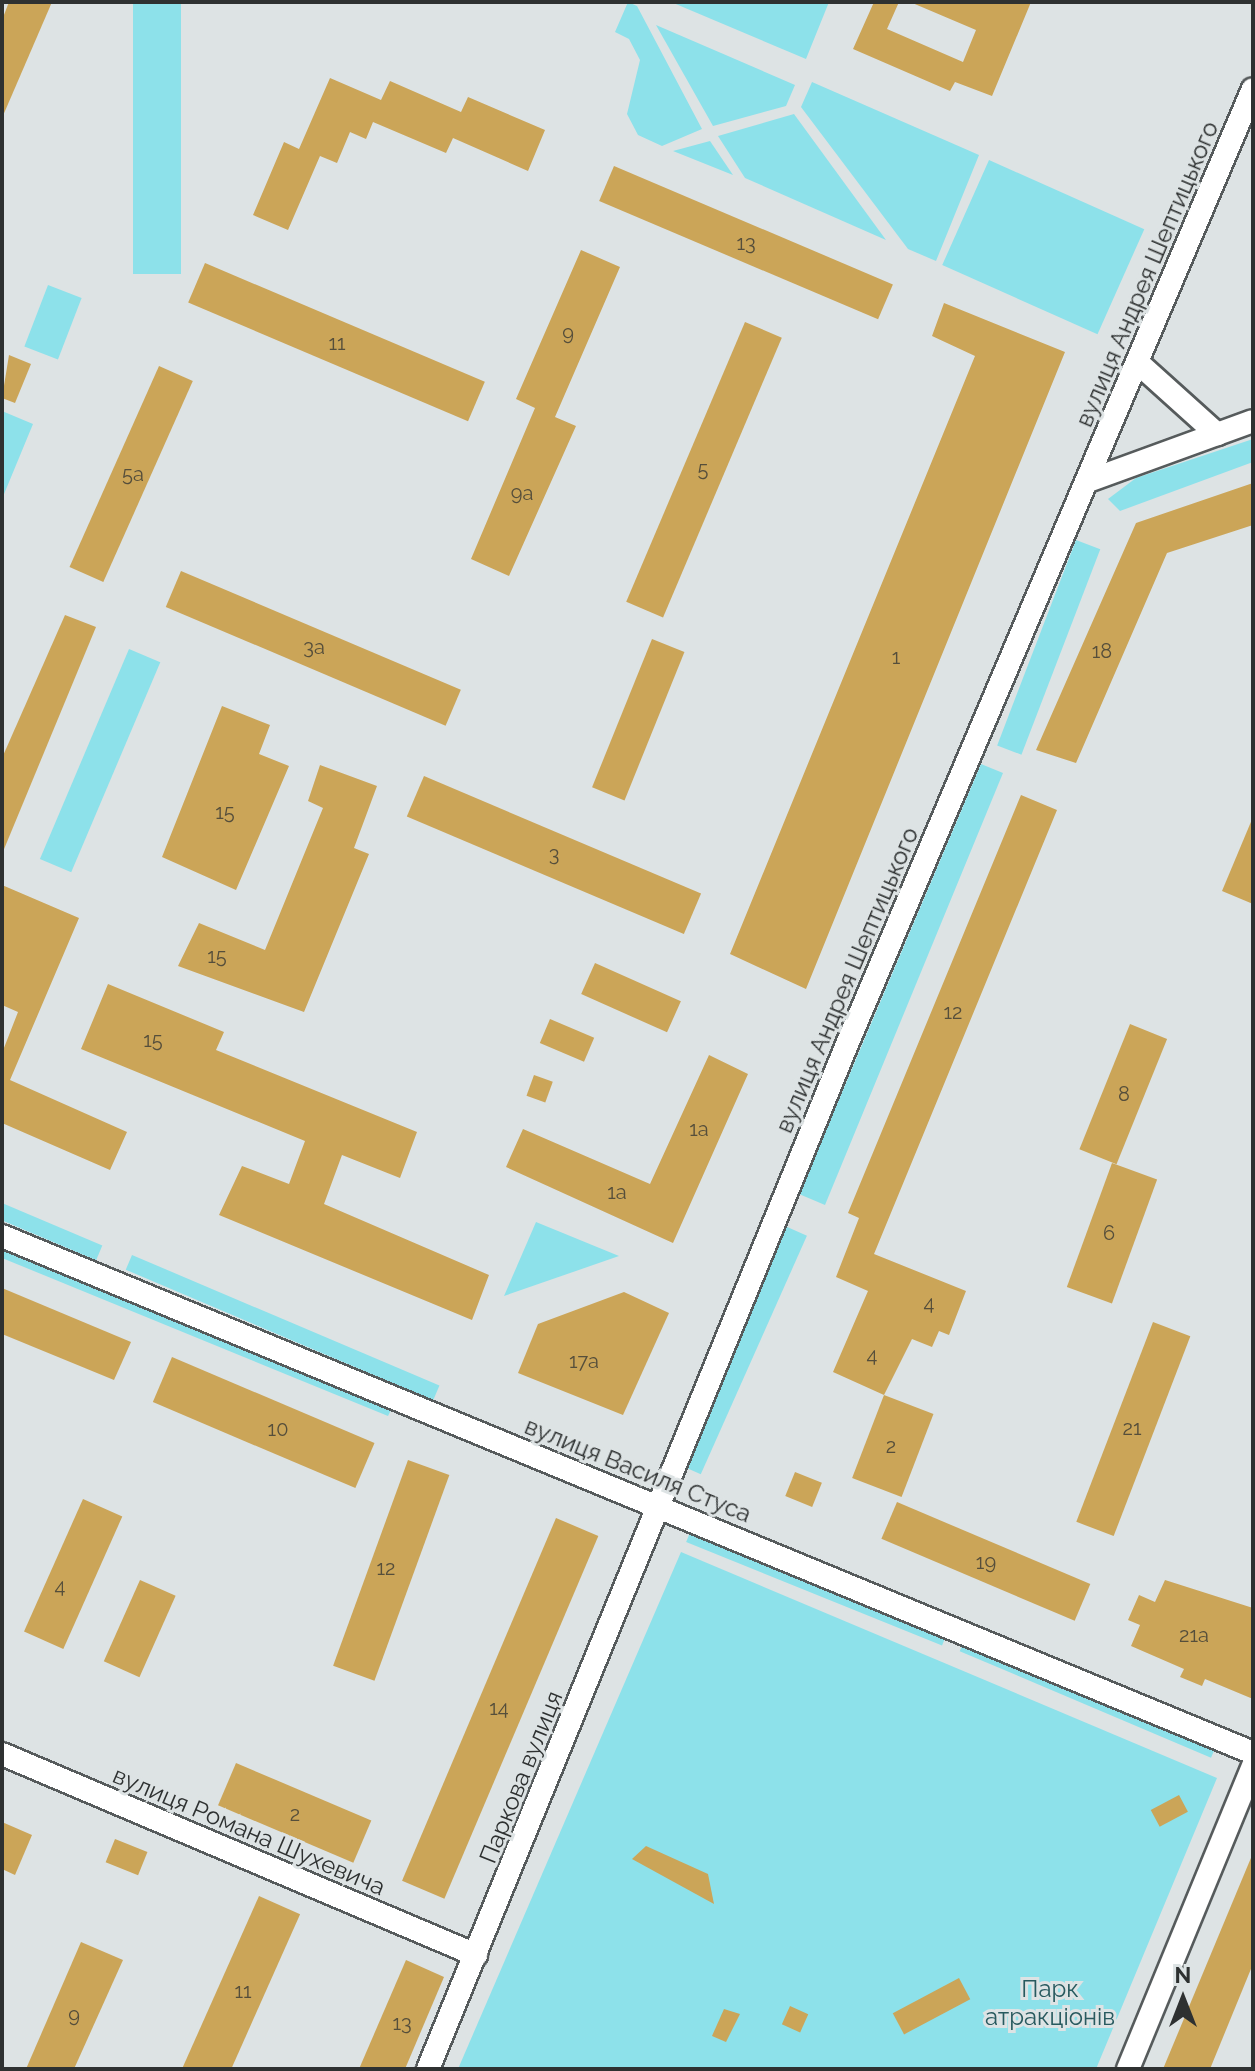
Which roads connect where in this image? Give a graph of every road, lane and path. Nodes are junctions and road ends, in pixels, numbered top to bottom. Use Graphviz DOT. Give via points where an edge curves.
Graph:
graph roads {
  1 [pos="1253,89"];
  2 [pos="1137,362"];
  3 [pos="1253,421"];
  4 [pos="1217,434"];
  5 [pos="1091,480"];
  6 [pos="2,1236"];
  7 [pos="660,1503"];
  8 [pos="1253,1753"];
  9 [pos="2,1754"];
  10 [pos="1253,1766"];
  11 [pos="476,1955"];
  12 [pos="428,2069"];
  13 [pos="1128,2069"];
  1 -- 2 [label="street, вулиця Андрея Шептицького"];
  2 -- 4 [label="street"];
  2 -- 5 [label="street, вулиця Андрея Шептицького"];
  3 -- 4 [label="street"];
  4 -- 5 [label="street"];
  5 -- 7 [label="street, вулиця Андрея Шептицького" via="854,1028"];
  6 -- 7 [label="street, вулиця Василя Стуса"];
  7 -- 8 [label="street, вулиця Василя Стуса"];
  7 -- 11 [label="street, Паркова вулиця"];
  9 -- 11 [label="street, вулиця Романа Шухевича"];
  10 -- 13 [label="street"];
  11 -- 12 [label="street, Паркова вулиця"];
}
